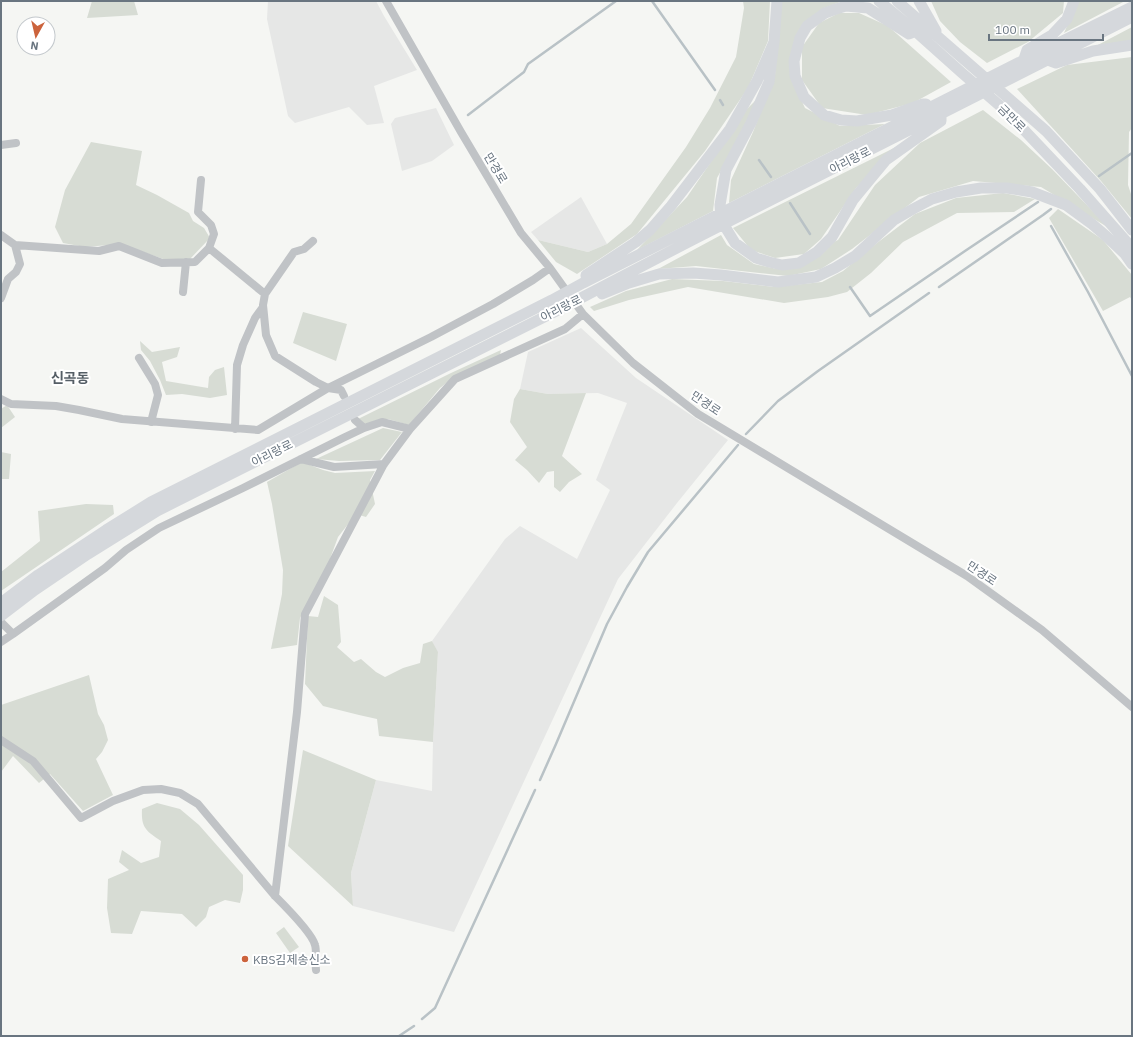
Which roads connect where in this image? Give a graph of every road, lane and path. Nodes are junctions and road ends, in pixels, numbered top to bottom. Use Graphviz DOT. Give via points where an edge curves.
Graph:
graph roads {
  1 [pos="386,1"];
  2 [pos="776,1"];
  3 [pos="879,1"];
  4 [pos="897,1"];
  5 [pos="919,1"];
  6 [pos="1074,1"];
  7 [pos="1132,7"];
  8 [pos="1132,17"];
  9 [pos="916,31"];
  10 [pos="940,38"];
  11 [pos="774,42"];
  12 [pos="1132,45"];
  13 [pos="1048,59"];
  14 [pos="1024,60"];
  15 [pos="937,110"];
  16 [pos="16,143"];
  17 [pos="1,145"];
  18 [pos="202,180"];
  19 [pos="1132,230"];
  20 [pos="1,236"];
  21 [pos="313,241"];
  22 [pos="15,245"];
  23 [pos="208,248"];
  24 [pos="1132,248"];
  25 [pos="186,262"];
  26 [pos="1132,264"];
  27 [pos="550,268"];
  28 [pos="586,282"];
  29 [pos="183,292"];
  30 [pos="593,292"];
  31 [pos="265,294"];
  32 [pos="1,298"];
  33 [pos="263,307"];
  34 [pos="583,314"];
  35 [pos="140,358"];
  36 [pos="328,388"];
  37 [pos="344,396"];
  38 [pos="1,399"];
  39 [pos="355,420"];
  40 [pos="151,422"];
  41 [pos="364,428"];
  42 [pos="235,429"];
  43 [pos="410,429"];
  44 [pos="301,459"];
  45 [pos="384,464"];
  46 [pos="1,603"];
  47 [pos="2,619"];
  48 [pos="13,634"];
  49 [pos="1,642"];
  50 [pos="1132,707"];
  51 [pos="1,740"];
  52 [pos="275,896"];
  53 [pos="316,970"];
  1 -- 27 [label="street, 만경로" via="521,233"];
  2 -- 11 [label="highway"];
  3 -- 9 [label="highway, 금만로"];
  4 -- 10 [label="highway, 금만로"];
  5 -- 10 [label="highway"];
  6 -- 14 [label="highway" via="1067,19 1052,35 1028,50"];
  7 -- 14 [label="highway, 아리랑로"];
  8 -- 13 [label="highway, 아리랑로"];
  9 -- 15 [label="highway" via="909,34 868,8 846,6 836,9 807,26 800,38 794,61 795,76 804,97 824,115 841,120 857,121 892,115 923,104"];
  9 -- 24 [label="highway, 금만로" via="1006,111"];
  10 -- 19 [label="highway, 금만로" via="1046,130 1100,189"];
  11 -- 15 [label="highway" via="769,82 726,170 720,205 721,220 735,243 756,258 782,265 799,263 817,252 832,237 853,200 886,160 941,121"];
  11 -- 28 [label="highway" via="757,81 730,130 671,206 636,242 586,275"];
  12 -- 13 [label="highway" via="1093,51 1056,63"];
  13 -- 15 [label="highway, 아리랑로"];
  14 -- 15 [label="highway, 아리랑로"];
  15 -- 28 [label="highway, 아리랑로"];
  15 -- 30 [label="highway, 아리랑로"];
  16 -- 17 [label="street"];
  18 -- 23 [label="street" via="198,212 211,225 214,234"];
  20 -- 22 [label="street"];
  21 -- 31 [label="street" via="304,249 294,252"];
  22 -- 25 [label="street" via="99,251 119,246 162,264"];
  22 -- 32 [label="street" via="20,264 16,272 8,278"];
  23 -- 25 [label="street" via="195,262"];
  23 -- 31 [label="street"];
  25 -- 29 [label="street"];
  26 -- 30 [label="highway" via="1106,236 1066,205 1032,192 1007,188 981,188 932,199 913,208 894,220 855,256 816,277 778,282 693,273 659,274 600,295"];
  27 -- 34 [label="street, 만경로"];
  27 -- 36 [label="street" via="493,304"];
  28 -- 46 [label="highway, 아리랑로" via="151,502 38,575"];
  30 -- 47 [label="highway, 아리랑로" via="157,511 35,590"];
  31 -- 33 [label="street"];
  33 -- 36 [label="street" via="266,335 275,356"];
  33 -- 42 [label="street" via="255,318 237,365"];
  34 -- 43 [label="street" via="565,329 455,379"];
  34 -- 50 [label="street, 만경로" via="633,363 698,414 967,576 1042,630"];
  35 -- 40 [label="street" via="155,384 158,395"];
  36 -- 37 [label="street" via="341,390"];
  36 -- 42 [label="street" via="258,430"];
  38 -- 40 [label="street" via="11,404 56,406"];
  39 -- 41 [label="street"];
  40 -- 42 [label="street"];
  41 -- 43 [label="street" via="382,422"];
  41 -- 44 [label="street"];
  43 -- 45 [label="street"];
  44 -- 45 [label="street" via="334,467"];
  44 -- 48 [label="street" via="159,528"];
  45 -- 52 [label="street" via="304,614 297,712"];
  47 -- 48 [label="street"];
  48 -- 49 [label="street"];
  51 -- 52 [label="street" via="33,761 81,818 113,801 143,790 161,789 180,793 198,804"];
  52 -- 53 [label="street" via="310,935 315,945"];
}
